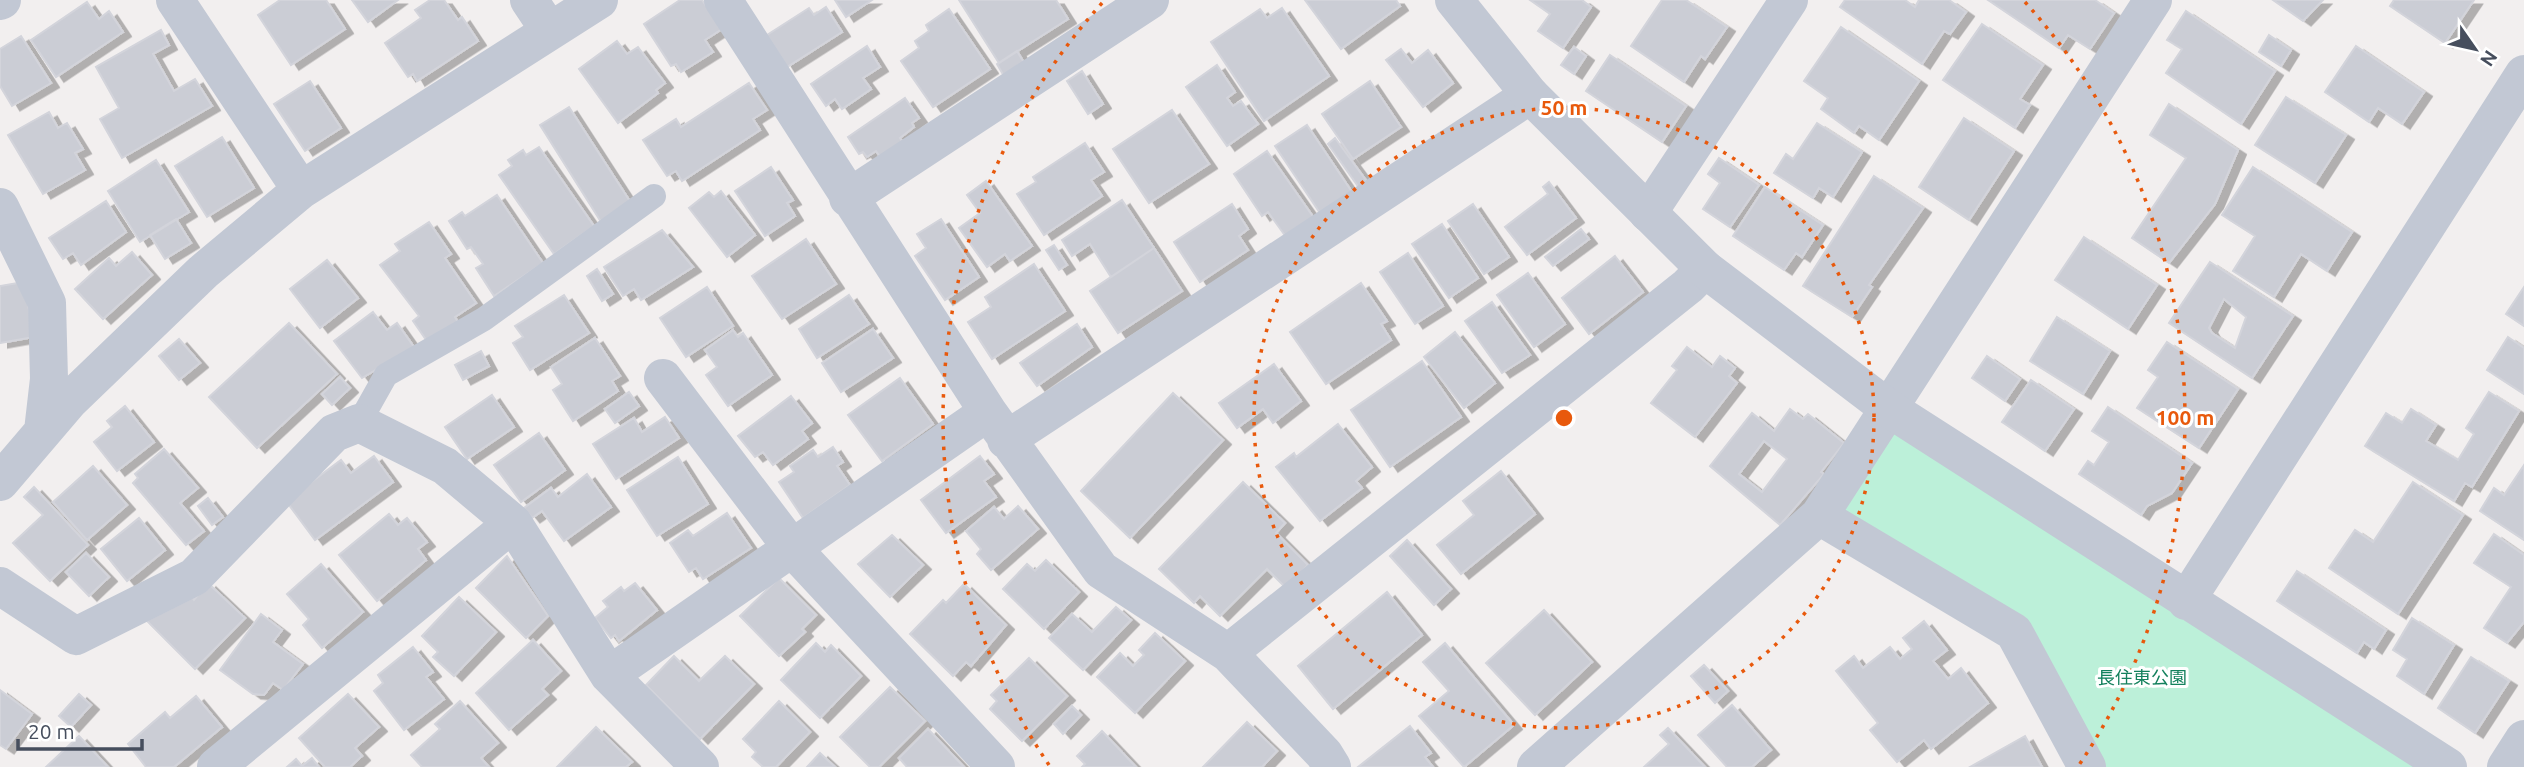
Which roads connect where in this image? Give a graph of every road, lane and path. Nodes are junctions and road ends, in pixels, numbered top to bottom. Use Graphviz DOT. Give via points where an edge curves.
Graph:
graph roads {
  1 [pos="175,0"];
  2 [pos="599,0"];
  3 [pos="723,0"];
  4 [pos="1150,0"];
  5 [pos="1454,0"];
  6 [pos="1789,0"];
  7 [pos="2153,0"];
  8 [pos="539,15"];
  9 [pos="2524,74"];
  10 [pos="1530,95"];
  11 [pos="301,190"];
  12 [pos="654,196"];
  13 [pos="848,198"];
  14 [pos="0,207"];
  15 [pos="1648,213"];
  16 [pos="1706,269"];
  17 [pos="663,379"];
  18 [pos="1888,408"];
  19 [pos="359,423"];
  20 [pos="997,426"];
  21 [pos="43,431"];
  22 [pos="0,482"];
  23 [pos="1819,516"];
  24 [pos="513,523"];
  25 [pos="792,548"];
  26 [pos="0,586"];
  27 [pos="2186,601"];
  28 [pos="1228,653"];
  29 [pos="609,675"];
  30 [pos="2524,739"];
  31 [pos="216,767"];
  32 [pos="701,767"];
  33 [pos="996,767"];
  34 [pos="1332,767"];
  35 [pos="1536,767"];
  36 [pos="2087,767"];
  37 [pos="2448,767"];
  38 [pos="2505,767"];
  1 -- 11 [label="street"];
  2 -- 8 [label="street"];
  3 -- 13 [label="street"];
  4 -- 13 [label="street"];
  5 -- 10 [label="street"];
  6 -- 15 [label="street"];
  7 -- 18 [label="street"];
  8 -- 11 [label="street"];
  9 -- 27 [label="street"];
  10 -- 15 [label="street"];
  10 -- 20 [label="street"];
  11 -- 21 [label="street" via="203,272"];
  12 -- 19 [label="lane" via="484,318 386,375"];
  13 -- 20 [label="street"];
  14 -- 21 [label="street" via="47,303 49,379"];
  15 -- 16 [label="street"];
  16 -- 18 [label="street"];
  16 -- 28 [label="street"];
  17 -- 25 [label="street"];
  18 -- 23 [label="street"];
  18 -- 27 [label="street"];
  19 -- 24 [label="street" via="445,466"];
  19 -- 26 [label="street" via="334,433 194,577 76,636"];
  20 -- 25 [label="street"];
  20 -- 28 [label="street" via="1101,570"];
  21 -- 22 [label="street"];
  23 -- 35 [label="street"];
  23 -- 36 [label="street" via="2014,632"];
  24 -- 29 [label="street"];
  24 -- 31 [label="street"];
  25 -- 29 [label="street"];
  25 -- 33 [label="street"];
  27 -- 37 [label="street"];
  28 -- 34 [label="street"];
  29 -- 32 [label="street"];
  30 -- 38 [label="street"];
}
